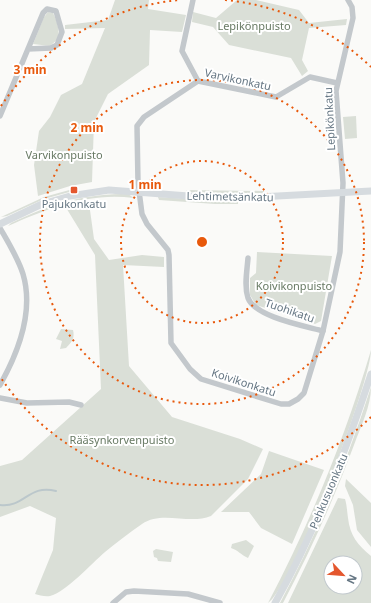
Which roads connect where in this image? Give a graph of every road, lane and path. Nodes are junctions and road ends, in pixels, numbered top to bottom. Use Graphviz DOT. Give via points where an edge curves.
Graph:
graph roads {
  1 [pos="193,0"];
  2 [pos="348,0"];
  3 [pos="28,49"];
  4 [pos="198,81"];
  5 [pos="337,83"];
  6 [pos="0,116"];
  7 [pos="139,191"];
  8 [pos="371,191"];
  9 [pos="343,192"];
  10 [pos="0,224"];
  11 [pos="0,228"];
  12 [pos="248,258"];
  13 [pos="323,331"];
  14 [pos="371,374"];
  15 [pos="0,385"];
  16 [pos="0,398"];
  17 [pos="81,405"];
  18 [pos="114,603"];
  19 [pos="220,603"];
  20 [pos="275,603"];
  1 -- 4 [label="street" via="182,51"];
  2 -- 5 [label="street, Lepikönkatu" via="353,18"];
  3 -- 3 [label="street" via="51,48 58,45 62,32 56,11 47,9 43,13"];
  3 -- 6 [label="street"];
  4 -- 5 [label="street, Varvikonkatu" via="276,97 308,77"];
  4 -- 7 [label="street, Varvikonkatu" via="138,122"];
  5 -- 9 [label="street, Lepikönkatu"];
  7 -- 9 [label="street, Lehtimetsänkatu" via="238,198"];
  7 -- 10 [label="street, Lehtimetsänkatu" via="109,190 70,196 42,204"];
  7 -- 13 [label="street, Koivikonkatu" via="143,218 168,250 172,345 198,377 281,404 289,404 304,393"];
  8 -- 9 [label="street, Lehtimetsänkatu"];
  9 -- 13 [label="street, Koivikonkatu" via="340,252"];
  11 -- 15 [label="street" via="22,274 26,306 20,338"];
  12 -- 13 [label="street, Tuohikatu" via="247,292 253,305 270,315"];
  14 -- 20 [label="street, Pehkusuonkatu" via="327,496 304,548"];
  16 -- 17 [label="street" via="27,403 69,402"];
  18 -- 19 [label="street" via="126,592 134,591 188,594"];
}
